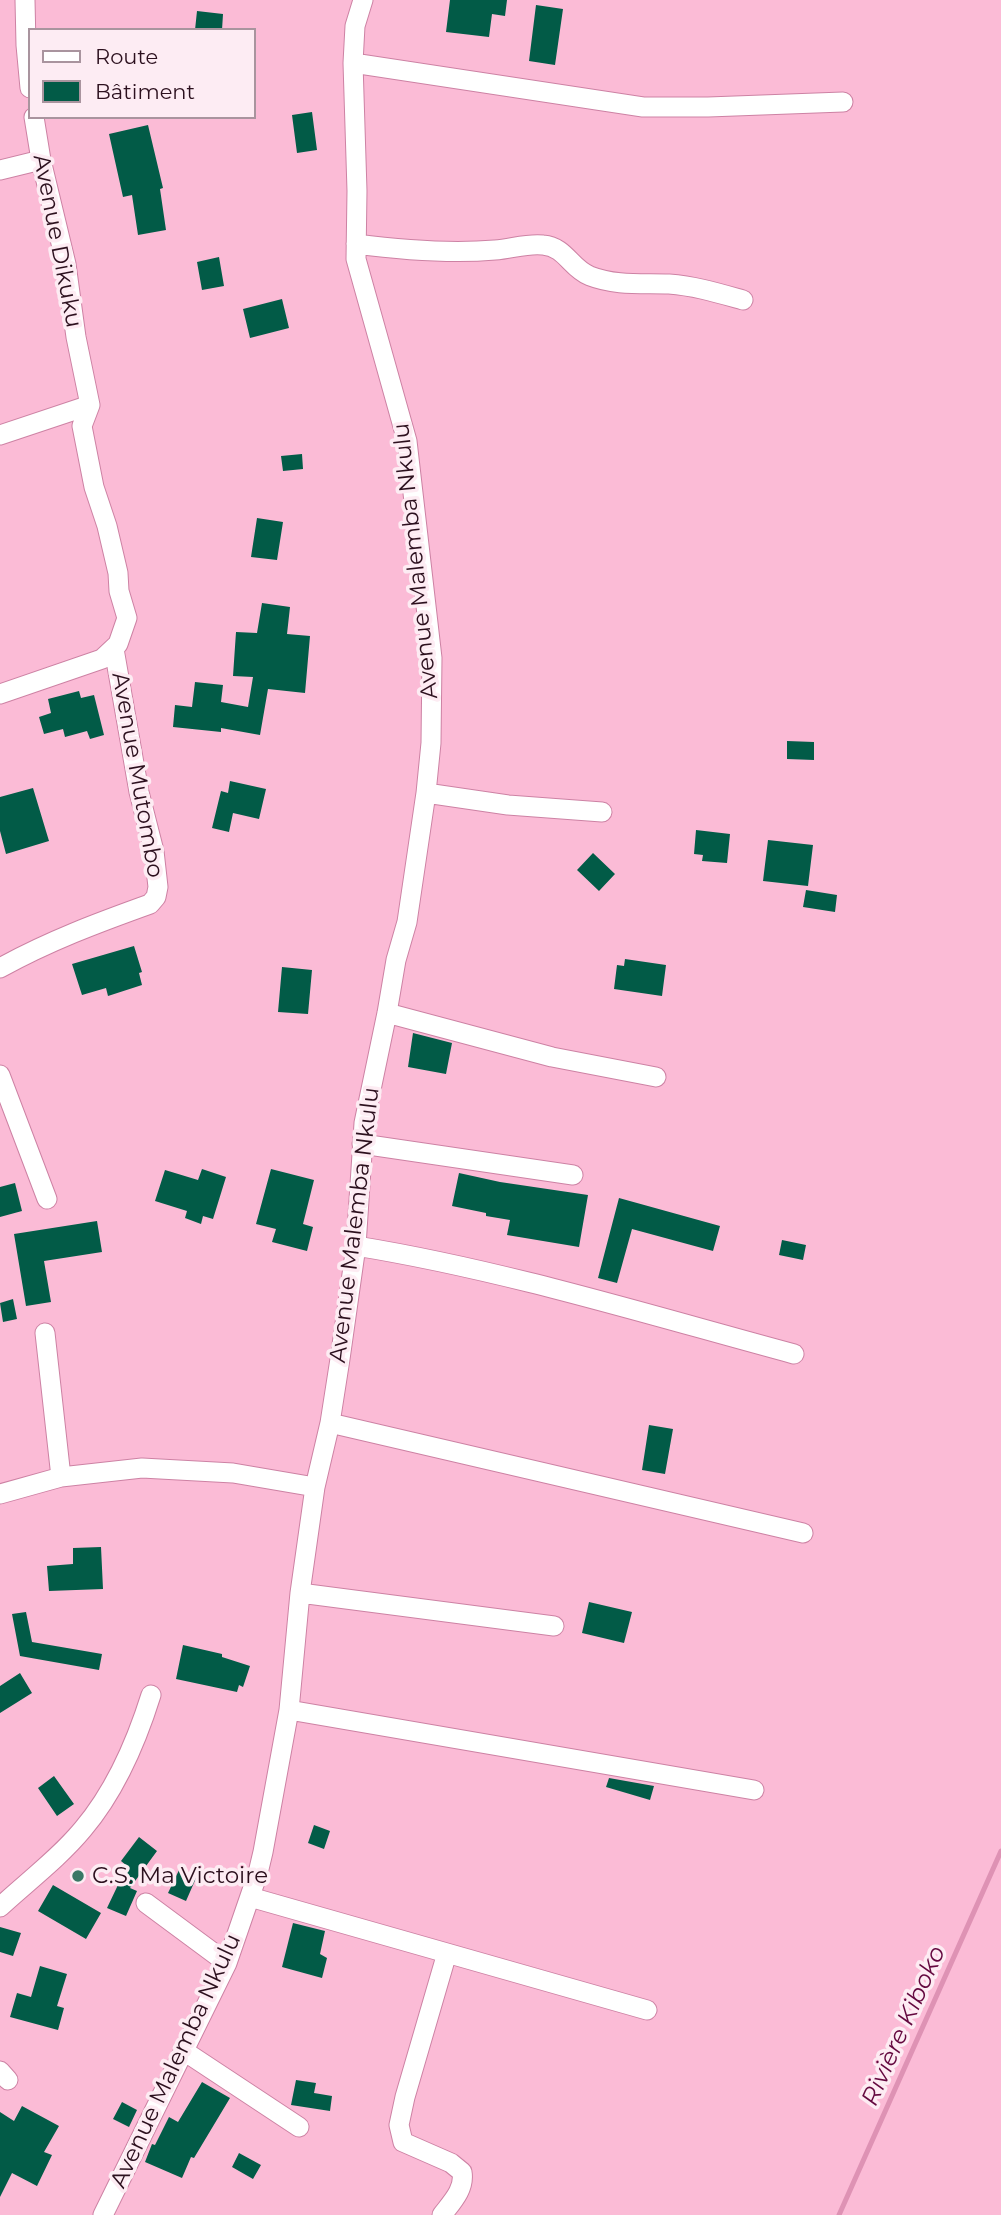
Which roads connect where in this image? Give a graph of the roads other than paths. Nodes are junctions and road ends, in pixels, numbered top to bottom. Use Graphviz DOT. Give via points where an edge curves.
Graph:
graph roads {
  1 [pos="25,0"];
  2 [pos="363,0"];
  3 [pos="353,64"];
  4 [pos="28,66"];
  5 [pos="843,102"];
  6 [pos="34,119"];
  7 [pos="41,160"];
  8 [pos="0,170"];
  9 [pos="356,244"];
  10 [pos="743,300"];
  11 [pos="90,405"];
  12 [pos="0,435"];
  13 [pos="114,649"];
  14 [pos="0,694"];
  15 [pos="426,793"];
  16 [pos="602,811"];
  17 [pos="0,968"];
  18 [pos="387,1013"];
  19 [pos="0,1075"];
  20 [pos="656,1077"];
  21 [pos="362,1144"];
  22 [pos="573,1175"];
  23 [pos="47,1199"];
  24 [pos="356,1246"];
  25 [pos="45,1333"];
  26 [pos="794,1354"];
  27 [pos="330,1423"];
  28 [pos="61,1477"];
  29 [pos="315,1487"];
  30 [pos="0,1494"];
  31 [pos="803,1533"];
  32 [pos="300,1592"];
  33 [pos="554,1626"];
  34 [pos="151,1695"];
  35 [pos="289,1710"];
  36 [pos="754,1790"];
  37 [pos="250,1896"];
  38 [pos="146,1903"];
  39 [pos="0,1907"];
  40 [pos="447,1953"];
  41 [pos="227,1963"];
  42 [pos="647,2010"];
  43 [pos="184,2051"];
  44 [pos="299,2127"];
  45 [pos="103,2215"];
  46 [pos="442,2215"];
  1 -- 4 [label="street"];
  2 -- 3 [label="street, Avenue Malemba Nkulu" via="355,26"];
  3 -- 5 [label="street" via="643,107"];
  3 -- 9 [label="street, Avenue Malemba Nkulu"];
  6 -- 7 [label="street, Avenue Dikuku"];
  7 -- 8 [label="street"];
  7 -- 11 [label="street, Avenue Dikuku" via="66,264"];
  9 -- 10 [label="street" via="464,251 544,244 562,250 588,275 615,283 671,284"];
  9 -- 15 [label="street, Avenue Malemba Nkulu" via="358,267 407,441 433,677"];
  11 -- 12 [label="street"];
  11 -- 13 [label="street" via="82,426 127,618"];
  13 -- 14 [label="street" via="97,662"];
  13 -- 17 [label="street, Avenue Mutombo" via="158,874 156,897 150,904 76,930"];
  15 -- 16 [label="street"];
  15 -- 18 [label="street, Avenue Malemba Nkulu" via="407,922"];
  18 -- 20 [label="street" via="552,1057"];
  18 -- 21 [label="street, Avenue Malemba Nkulu"];
  19 -- 23 [label="street"];
  21 -- 22 [label="street"];
  21 -- 24 [label="street, Avenue Malemba Nkulu"];
  24 -- 26 [label="street" via="422,1256"];
  24 -- 27 [label="street, Avenue Malemba Nkulu"];
  25 -- 28 [label="street"];
  27 -- 29 [label="street, Avenue Malemba Nkulu"];
  27 -- 31 [label="street"];
  28 -- 29 [label="street" via="171,1468"];
  28 -- 30 [label="street"];
  29 -- 32 [label="street, Avenue Malemba Nkulu"];
  32 -- 33 [label="street"];
  32 -- 35 [label="street, Avenue Malemba Nkulu"];
  34 -- 39 [label="street" via="121,1773 83,1830"];
  35 -- 36 [label="street"];
  35 -- 37 [label="street, Avenue Malemba Nkulu" via="263,1852"];
  37 -- 40 [label="street"];
  37 -- 41 [label="street, Avenue Malemba Nkulu"];
  38 -- 41 [label="street"];
  40 -- 42 [label="street"];
  40 -- 46 [label="street" via="399,2125 403,2142 462,2172 461,2188"];
  41 -- 43 [label="street, Avenue Malemba Nkulu"];
  43 -- 44 [label="street"];
  43 -- 45 [label="street, Avenue Malemba Nkulu"];
}
